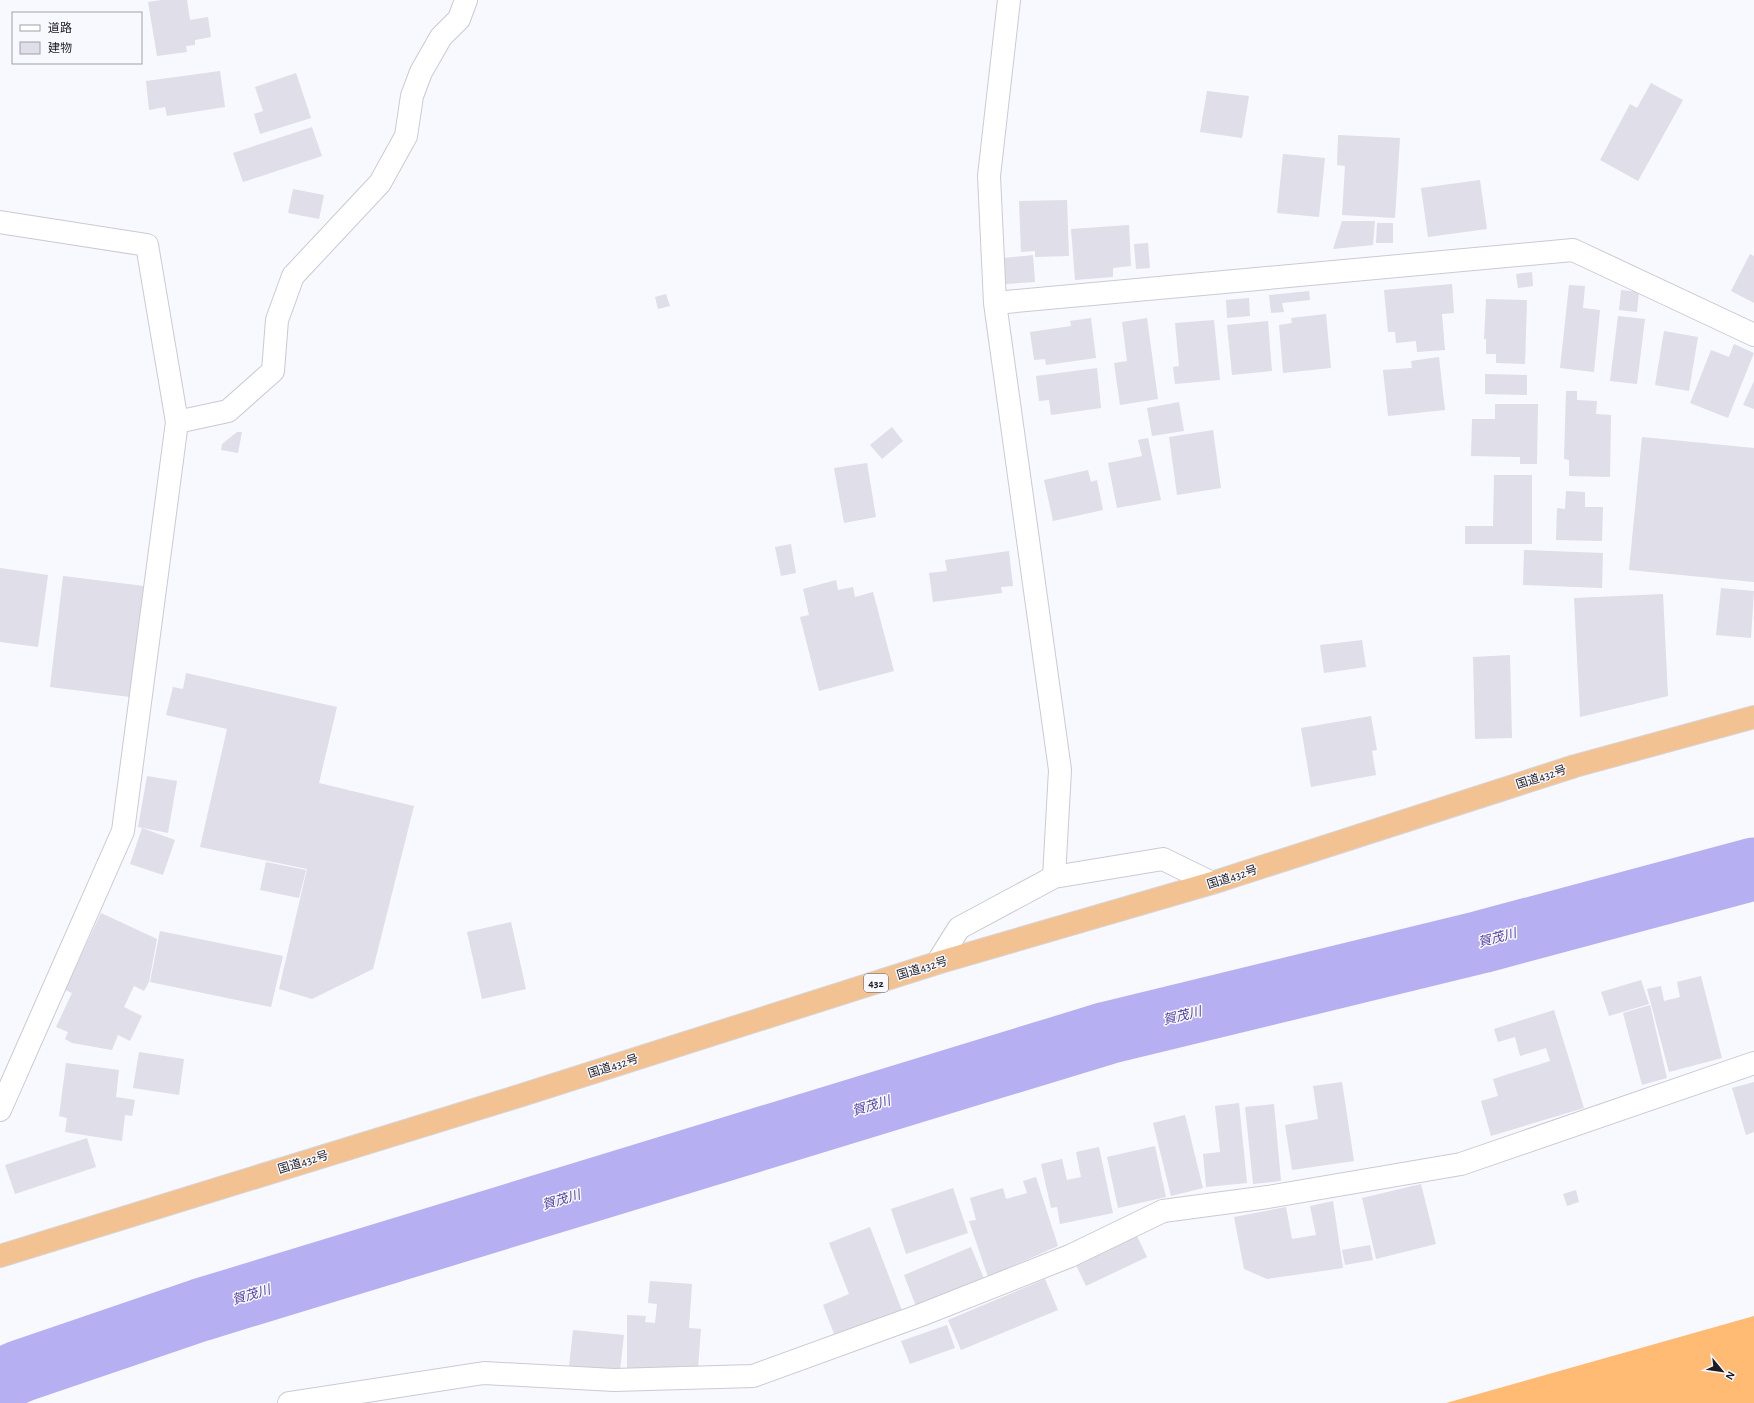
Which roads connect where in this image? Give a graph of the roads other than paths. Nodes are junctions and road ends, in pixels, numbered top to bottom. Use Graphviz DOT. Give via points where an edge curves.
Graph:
graph roads {
  1 [pos="466,0"];
  2 [pos="1009,0"];
  3 [pos="0,222"];
  4 [pos="995,303"];
  5 [pos="1754,335"];
  6 [pos="177,422"];
  7 [pos="1754,717"];
  8 [pos="1054,876"];
  9 [pos="1212,884"];
  10 [pos="937,963"];
  11 [pos="1754,1064"];
  12 [pos="0,1110"];
  13 [pos="0,1256"];
  14 [pos="289,1403"];
  1 -- 6 [label="street" via="459,19 441,37 421,72 412,96 406,136 380,183 293,276 277,320 273,371 228,411"];
  2 -- 4 [label="street" via="989,176"];
  3 -- 6 [label="street" via="147,245"];
  4 -- 5 [label="street" via="1573,250"];
  4 -- 8 [label="street" via="1060,770"];
  6 -- 12 [label="street" via="123,831"];
  7 -- 9 [label="highway, 国道432号 / 432" via="1575,766"];
  8 -- 9 [label="street" via="1163,859"];
  8 -- 10 [label="street" via="959,928"];
  9 -- 10 [label="highway, 国道432号 / 432"];
  10 -- 13 [label="highway, 国道432号 / 432" via="522,1095"];
  11 -- 14 [label="street" via="1461,1164 1268,1197 1163,1211 1070,1256 921,1315 753,1376 614,1380 484,1374"];
}
